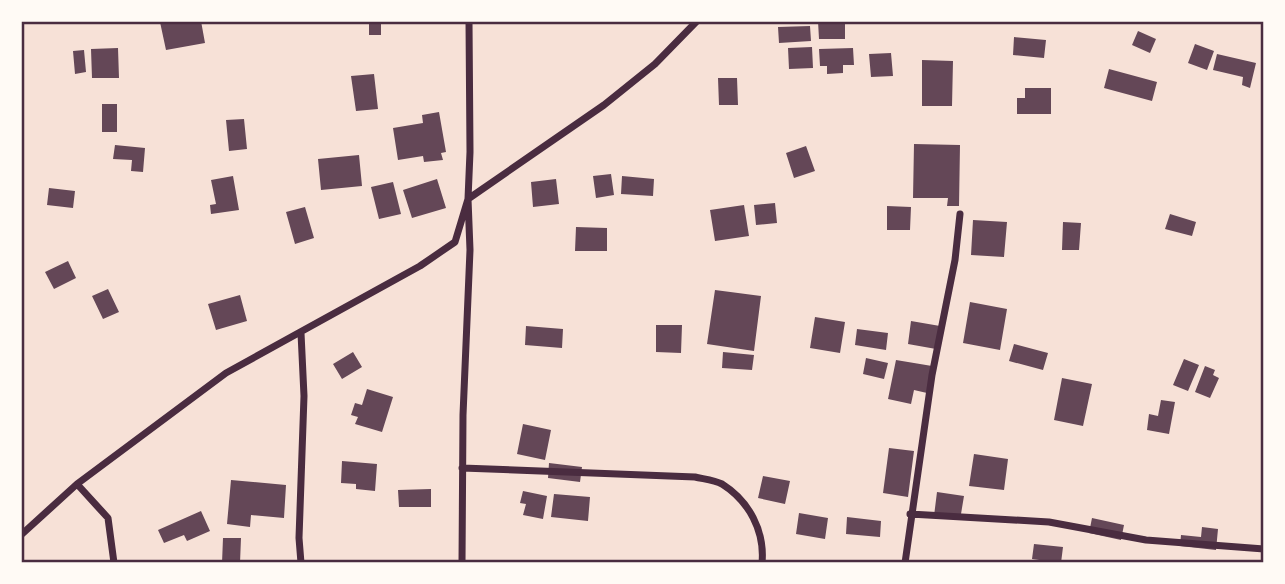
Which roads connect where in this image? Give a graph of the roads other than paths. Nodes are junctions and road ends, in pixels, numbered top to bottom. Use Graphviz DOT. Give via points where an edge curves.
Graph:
graph roads {
  1 [pos="468,21"];
  2 [pos="697,21"];
  3 [pos="468,199"];
  4 [pos="960,214"];
  5 [pos="301,333"];
  6 [pos="462,468"];
  7 [pos="78,484"];
  8 [pos="911,514"];
  9 [pos="21,535"];
  10 [pos="1264,549"];
  11 [pos="114,563"];
  12 [pos="300,563"];
  13 [pos="462,563"];
  14 [pos="762,563"];
  15 [pos="905,563"];
  1 -- 3 [label="street"];
  2 -- 3 [label="street" via="655,64 604,104"];
  3 -- 5 [label="street" via="454,242"];
  3 -- 6 [label="street"];
  4 -- 8 [label="street"];
  5 -- 7 [label="street" via="226,373"];
  5 -- 12 [label="street"];
  6 -- 13 [label="street"];
  6 -- 14 [label="street" via="695,477 719,483 741,499 759,527"];
  7 -- 9 [label="street"];
  7 -- 11 [label="street" via="108,518"];
  8 -- 10 [label="street" via="1049,522 1146,540"];
  8 -- 15 [label="street"];
}
